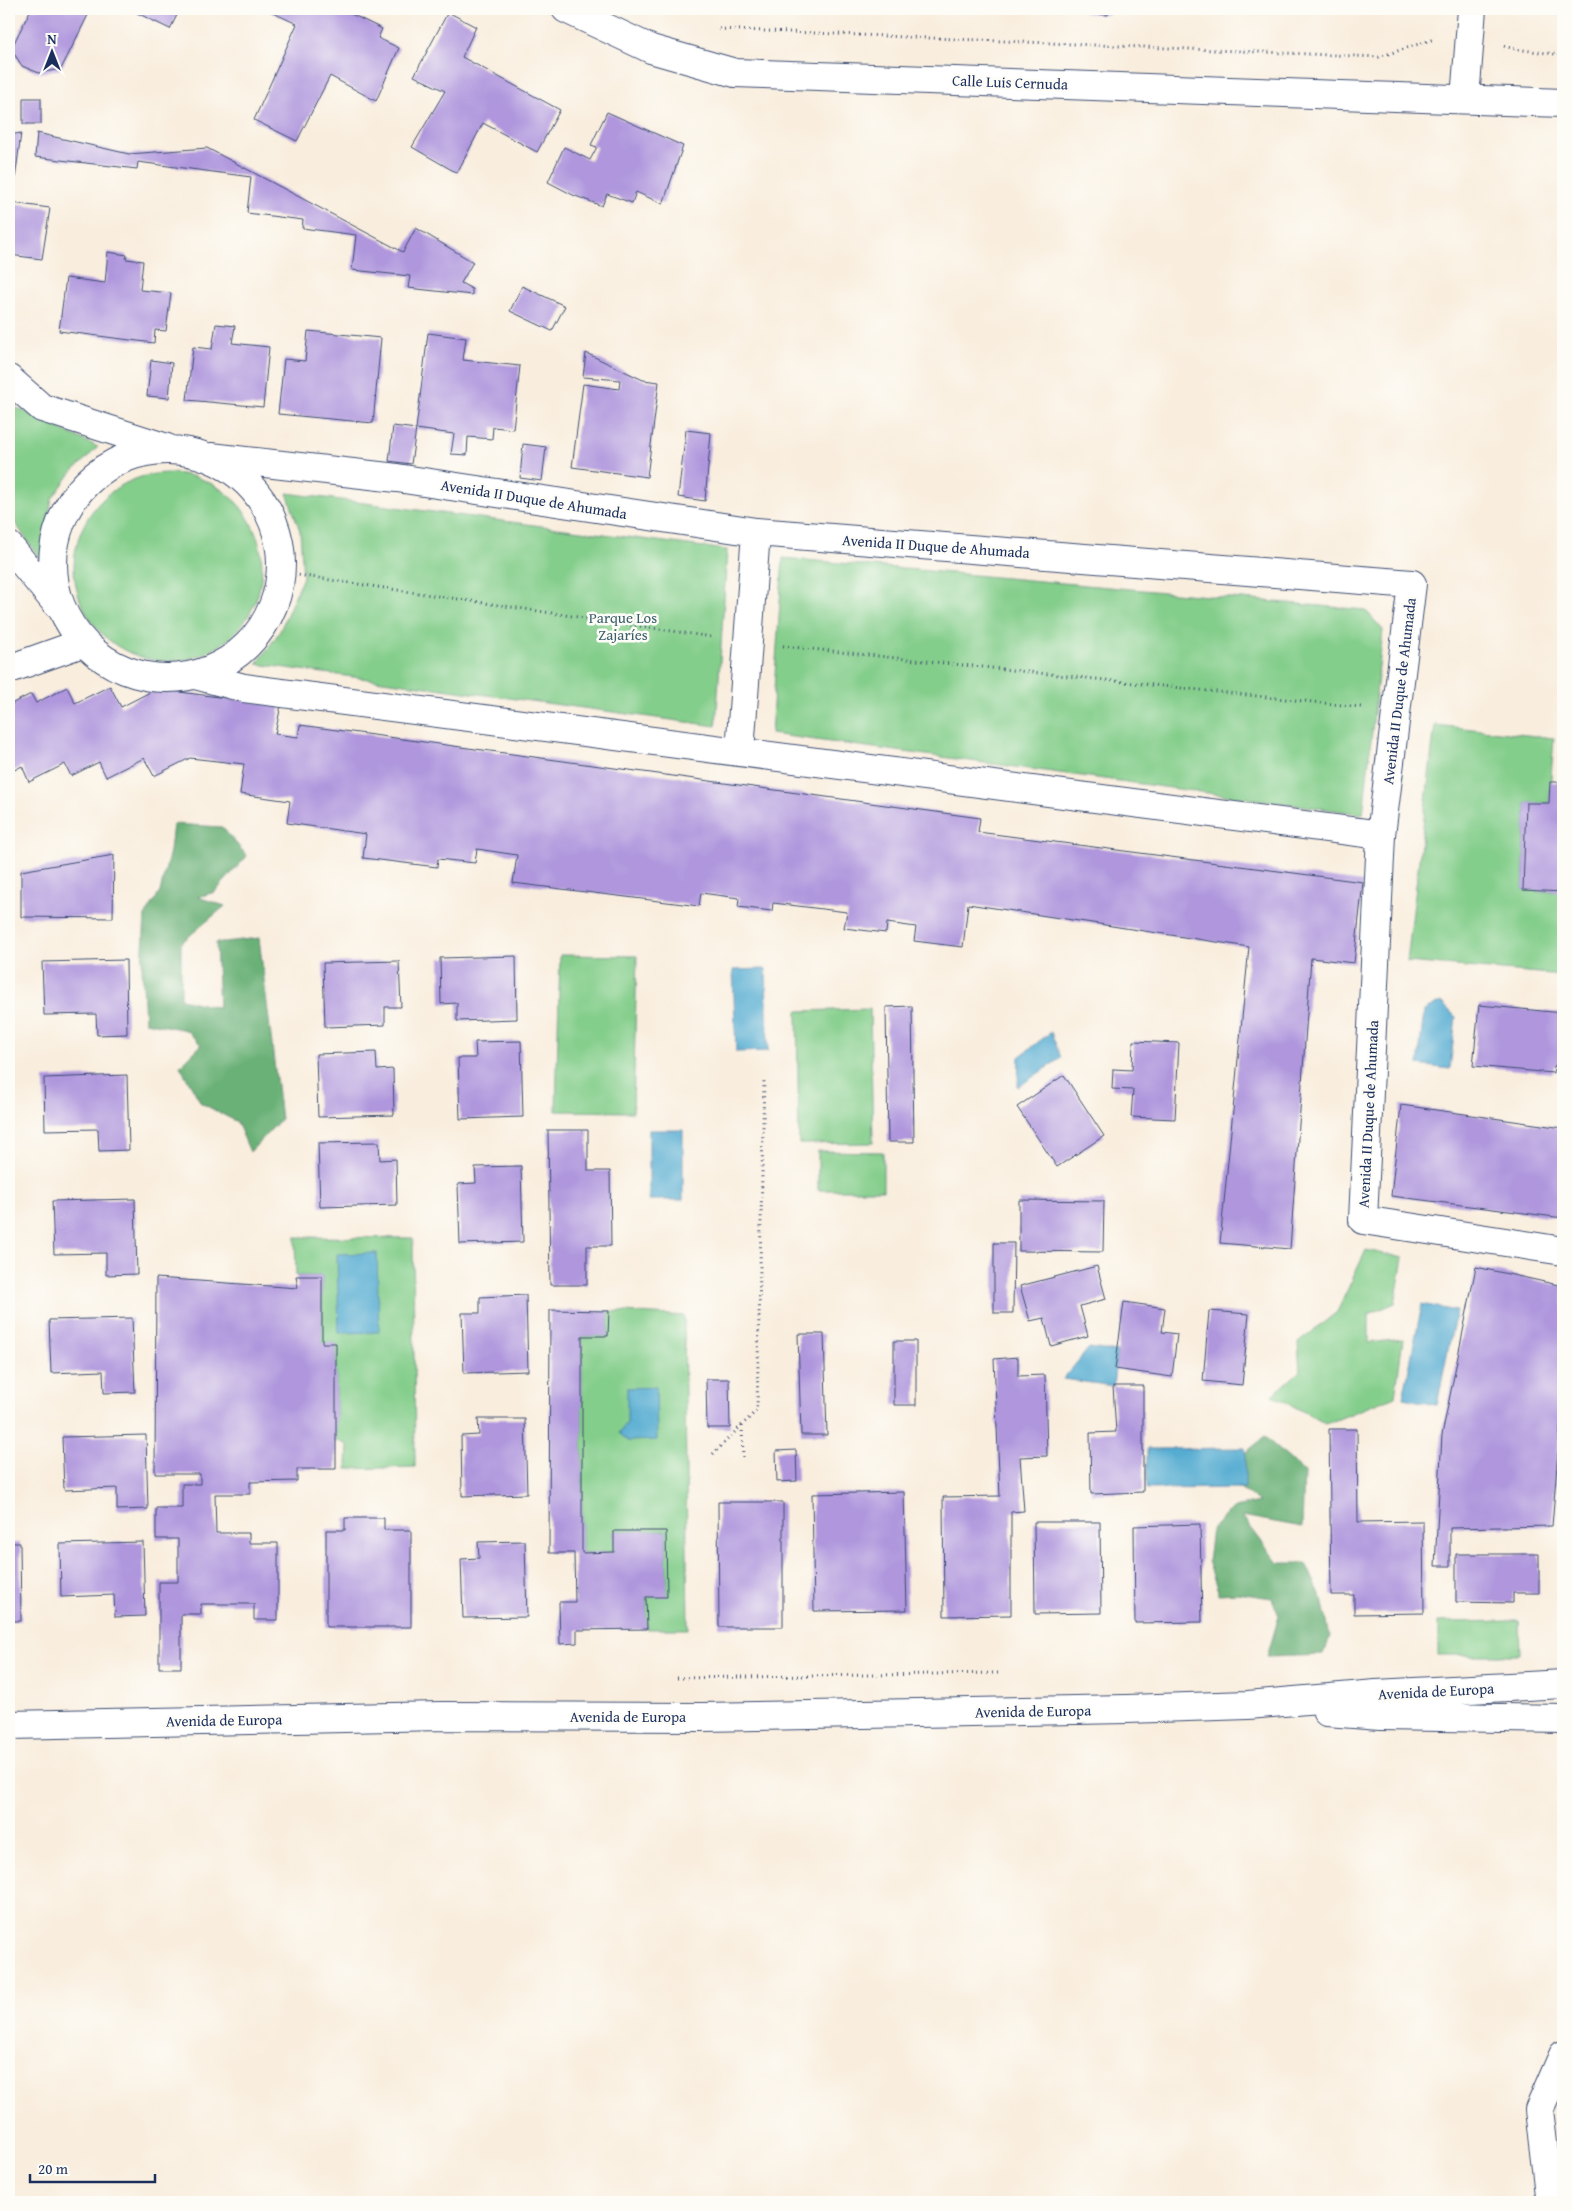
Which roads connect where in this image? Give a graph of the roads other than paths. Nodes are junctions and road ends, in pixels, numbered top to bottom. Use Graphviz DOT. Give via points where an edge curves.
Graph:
graph roads {
  1 [pos="566,9"];
  2 [pos="1472,9"];
  3 [pos="1465,99"];
  4 [pos="1563,103"];
  5 [pos="9,379"];
  6 [pos="168,448"];
  7 [pos="211,458"];
  8 [pos="756,532"];
  9 [pos="9,546"];
  10 [pos="60,608"];
  11 [pos="82,643"];
  12 [pos="9,669"];
  13 [pos="195,675"];
  14 [pos="740,751"];
  15 [pos="1382,835"];
  16 [pos="1563,1251"];
  17 [pos="1563,1684"];
  18 [pos="1248,1705"];
  19 [pos="1563,1719"];
  20 [pos="9,1725"];
  21 [pos="1563,2055"];
  22 [pos="1550,2202"];
  1 -- 3 [label="street, Calle Luis Cernuda" via="651,49 735,73"];
  2 -- 3 [label="street"];
  3 -- 4 [label="street, Calle Luis Cernuda"];
  5 -- 6 [label="street" via="42,408"];
  6 -- 7 [label="street"];
  6 -- 10 [label="street" via="122,458 84,483 59,522 51,567"];
  7 -- 8 [label="street, Avenida II Duque de Ahumada" via="397,478"];
  7 -- 13 [label="street" via="247,480 271,514 284,573 261,629 232,658"];
  8 -- 14 [label="street"];
  8 -- 15 [label="street, Avenida II Duque de Ahumada" via="1412,584"];
  9 -- 10 [label="street"];
  10 -- 11 [label="street"];
  11 -- 12 [label="street"];
  11 -- 13 [label="street" via="116,667 155,678"];
  13 -- 14 [label="street" via="244,688"];
  14 -- 15 [label="street"];
  15 -- 16 [label="street, Avenida II Duque de Ahumada" via="1363,1220"];
  17 -- 18 [label="street, Avenida de Europa"];
  18 -- 19 [label="street, Avenida de Europa" via="1380,1716"];
  18 -- 20 [label="street, Avenida de Europa"];
  21 -- 22 [label="street" via="1539,2110"];
}
